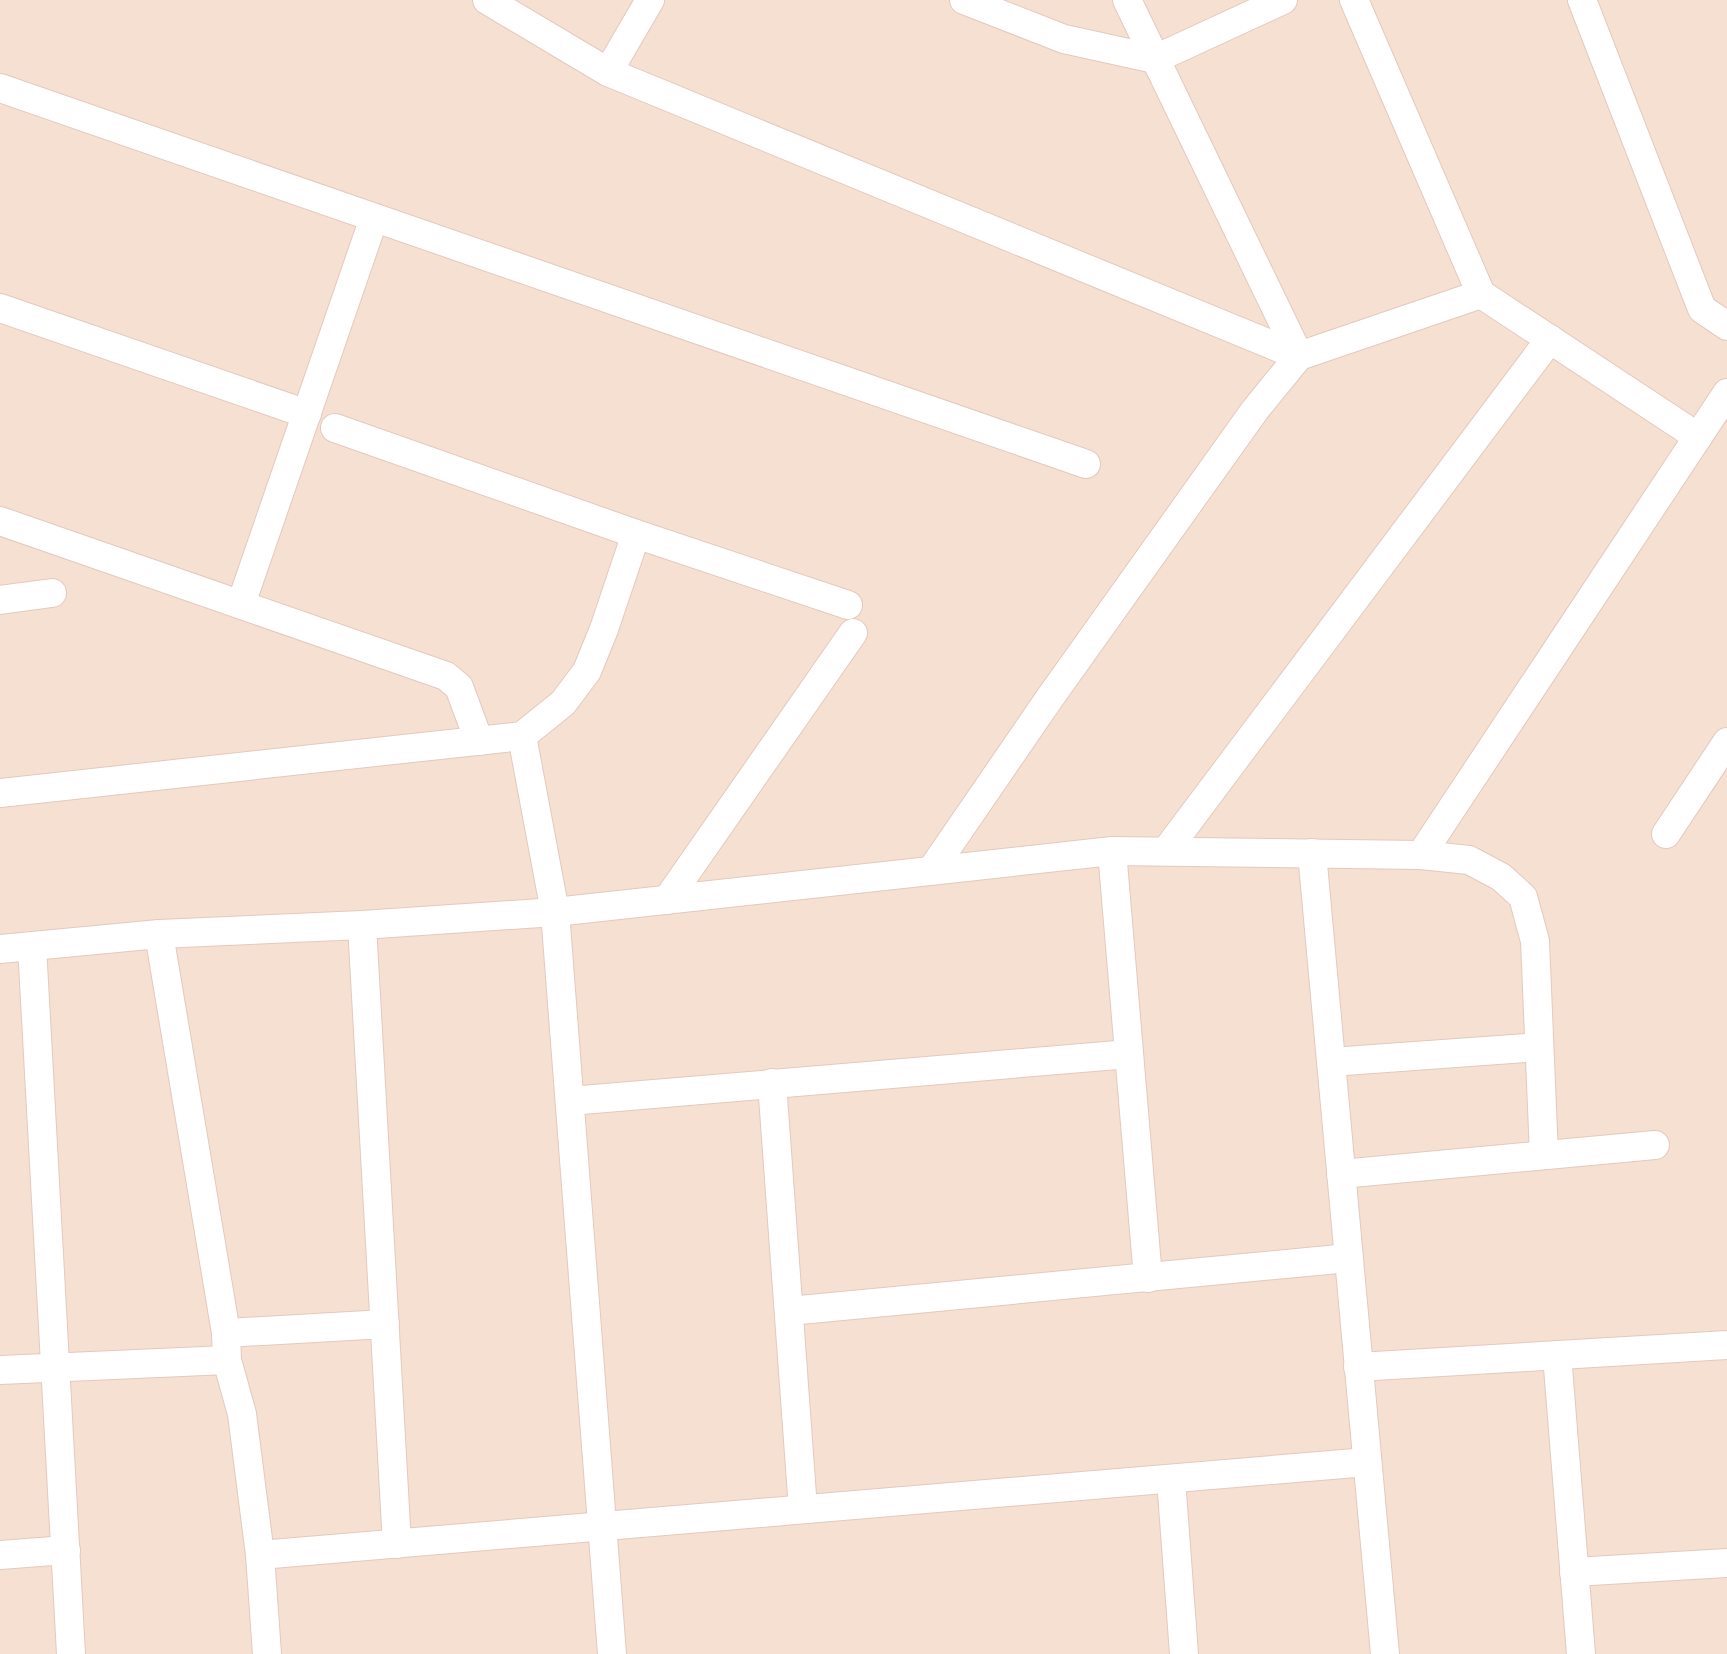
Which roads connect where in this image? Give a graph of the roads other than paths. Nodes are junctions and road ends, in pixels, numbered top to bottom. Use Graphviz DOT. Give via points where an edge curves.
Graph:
graph roads {
  1 [pos="487,0"];
  2 [pos="650,0"];
  3 [pos="964,0"];
  4 [pos="1126,0"];
  5 [pos="1283,0"];
  6 [pos="1354,0"];
  7 [pos="1582,0"];
  8 [pos="1155,59"];
  9 [pos="608,72"];
  10 [pos="0,88"];
  11 [pos="374,218"];
  12 [pos="1481,294"];
  13 [pos="0,308"];
  14 [pos="1727,326"];
  15 [pos="1550,339"];
  16 [pos="1299,356"];
  17 [pos="1727,393"];
  18 [pos="307,414"];
  19 [pos="335,428"];
  20 [pos="1698,437"];
  21 [pos="1086,464"];
  22 [pos="0,521"];
  23 [pos="636,534"];
  24 [pos="52,593"];
  25 [pos="0,600"];
  26 [pos="241,604"];
  27 [pos="848,605"];
  28 [pos="853,633"];
  29 [pos="522,736"];
  30 [pos="479,741"];
  31 [pos="1727,742"];
  32 [pos="0,793"];
  33 [pos="1666,834"];
  34 [pos="1112,851"];
  35 [pos="1166,852"];
  36 [pos="1312,854"];
  37 [pos="1422,855"];
  38 [pos="931,871"];
  39 [pos="667,900"];
  40 [pos="555,912"];
  41 [pos="362,925"];
  42 [pos="159,934"];
  43 [pos="32,946"];
  44 [pos="0,948"];
  45 [pos="1539,1047"];
  46 [pos="1129,1054"];
  47 [pos="1331,1062"];
  48 [pos="772,1084"];
  49 [pos="570,1101"];
  50 [pos="1655,1145"];
  51 [pos="1544,1155"];
  52 [pos="1341,1174"];
  53 [pos="1349,1258"];
  54 [pos="1148,1278"];
  55 [pos="789,1310"];
  56 [pos="385,1324"];
  57 [pos="1727,1345"];
  58 [pos="227,1347"];
  59 [pos="1557,1355"];
  60 [pos="55,1367"];
  61 [pos="1358,1367"];
  62 [pos="0,1370"];
  63 [pos="1367,1462"];
  64 [pos="1171,1479"];
  65 [pos="803,1510"];
  66 [pos="602,1526"];
  67 [pos="397,1544"];
  68 [pos="66,1550"];
  69 [pos="0,1555"];
  70 [pos="260,1555"];
  71 [pos="1727,1563"];
  72 [pos="1574,1572"];
  73 [pos="71,1654"];
  74 [pos="267,1654"];
  75 [pos="612,1654"];
  76 [pos="1184,1654"];
  77 [pos="1385,1654"];
  78 [pos="1581,1654"];
  1 -- 9 [label="street"];
  2 -- 9 [label="street"];
  3 -- 8 [label="street" via="1064,40"];
  4 -- 8 [label="street"];
  5 -- 8 [label="street"];
  6 -- 12 [label="street"];
  7 -- 14 [label="street" via="1702,308"];
  8 -- 16 [label="street"];
  9 -- 16 [label="street"];
  10 -- 11 [label="street"];
  11 -- 18 [label="street"];
  11 -- 21 [label="street"];
  12 -- 15 [label="street"];
  12 -- 16 [label="street"];
  13 -- 18 [label="street"];
  15 -- 20 [label="street"];
  15 -- 35 [label="street"];
  16 -- 38 [label="street" via="1198,490"];
  17 -- 20 [label="street"];
  18 -- 26 [label="street"];
  19 -- 23 [label="street"];
  20 -- 37 [label="street"];
  22 -- 26 [label="street"];
  23 -- 27 [label="street"];
  23 -- 29 [label="street" via="587,672 563,702"];
  24 -- 25 [label="street"];
  26 -- 30 [label="street" via="446,676 459,687"];
  28 -- 39 [label="street"];
  29 -- 30 [label="street"];
  29 -- 40 [label="street"];
  30 -- 32 [label="street"];
  31 -- 33 [label="street"];
  34 -- 35 [label="street"];
  34 -- 38 [label="street"];
  34 -- 46 [label="street"];
  35 -- 36 [label="street"];
  36 -- 37 [label="street"];
  36 -- 47 [label="street"];
  37 -- 45 [label="street" via="1468,860 1501,878 1523,897 1535,941"];
  38 -- 39 [label="street"];
  39 -- 40 [label="street"];
  40 -- 41 [label="street"];
  40 -- 49 [label="street"];
  41 -- 42 [label="street"];
  41 -- 56 [label="street"];
  42 -- 43 [label="street"];
  42 -- 58 [label="street"];
  43 -- 44 [label="street"];
  43 -- 60 [label="street"];
  45 -- 47 [label="street"];
  45 -- 51 [label="street"];
  46 -- 48 [label="street"];
  46 -- 54 [label="street"];
  47 -- 52 [label="street"];
  48 -- 49 [label="street"];
  48 -- 55 [label="street"];
  49 -- 66 [label="street"];
  50 -- 51 [label="street"];
  51 -- 52 [label="street"];
  52 -- 53 [label="street"];
  53 -- 54 [label="street"];
  53 -- 61 [label="street"];
  54 -- 55 [label="street"];
  55 -- 65 [label="street"];
  56 -- 58 [label="street"];
  56 -- 67 [label="street"];
  57 -- 59 [label="street"];
  58 -- 60 [label="street"];
  58 -- 70 [label="street" via="242,1414"];
  59 -- 61 [label="street"];
  59 -- 72 [label="street"];
  60 -- 62 [label="street"];
  60 -- 68 [label="street"];
  61 -- 63 [label="street"];
  63 -- 64 [label="street"];
  63 -- 77 [label="street"];
  64 -- 65 [label="street"];
  64 -- 76 [label="street"];
  65 -- 66 [label="street"];
  66 -- 67 [label="street"];
  66 -- 75 [label="street"];
  67 -- 70 [label="street"];
  68 -- 69 [label="street"];
  68 -- 73 [label="street"];
  70 -- 74 [label="street"];
  71 -- 72 [label="street"];
  72 -- 78 [label="street"];
}
